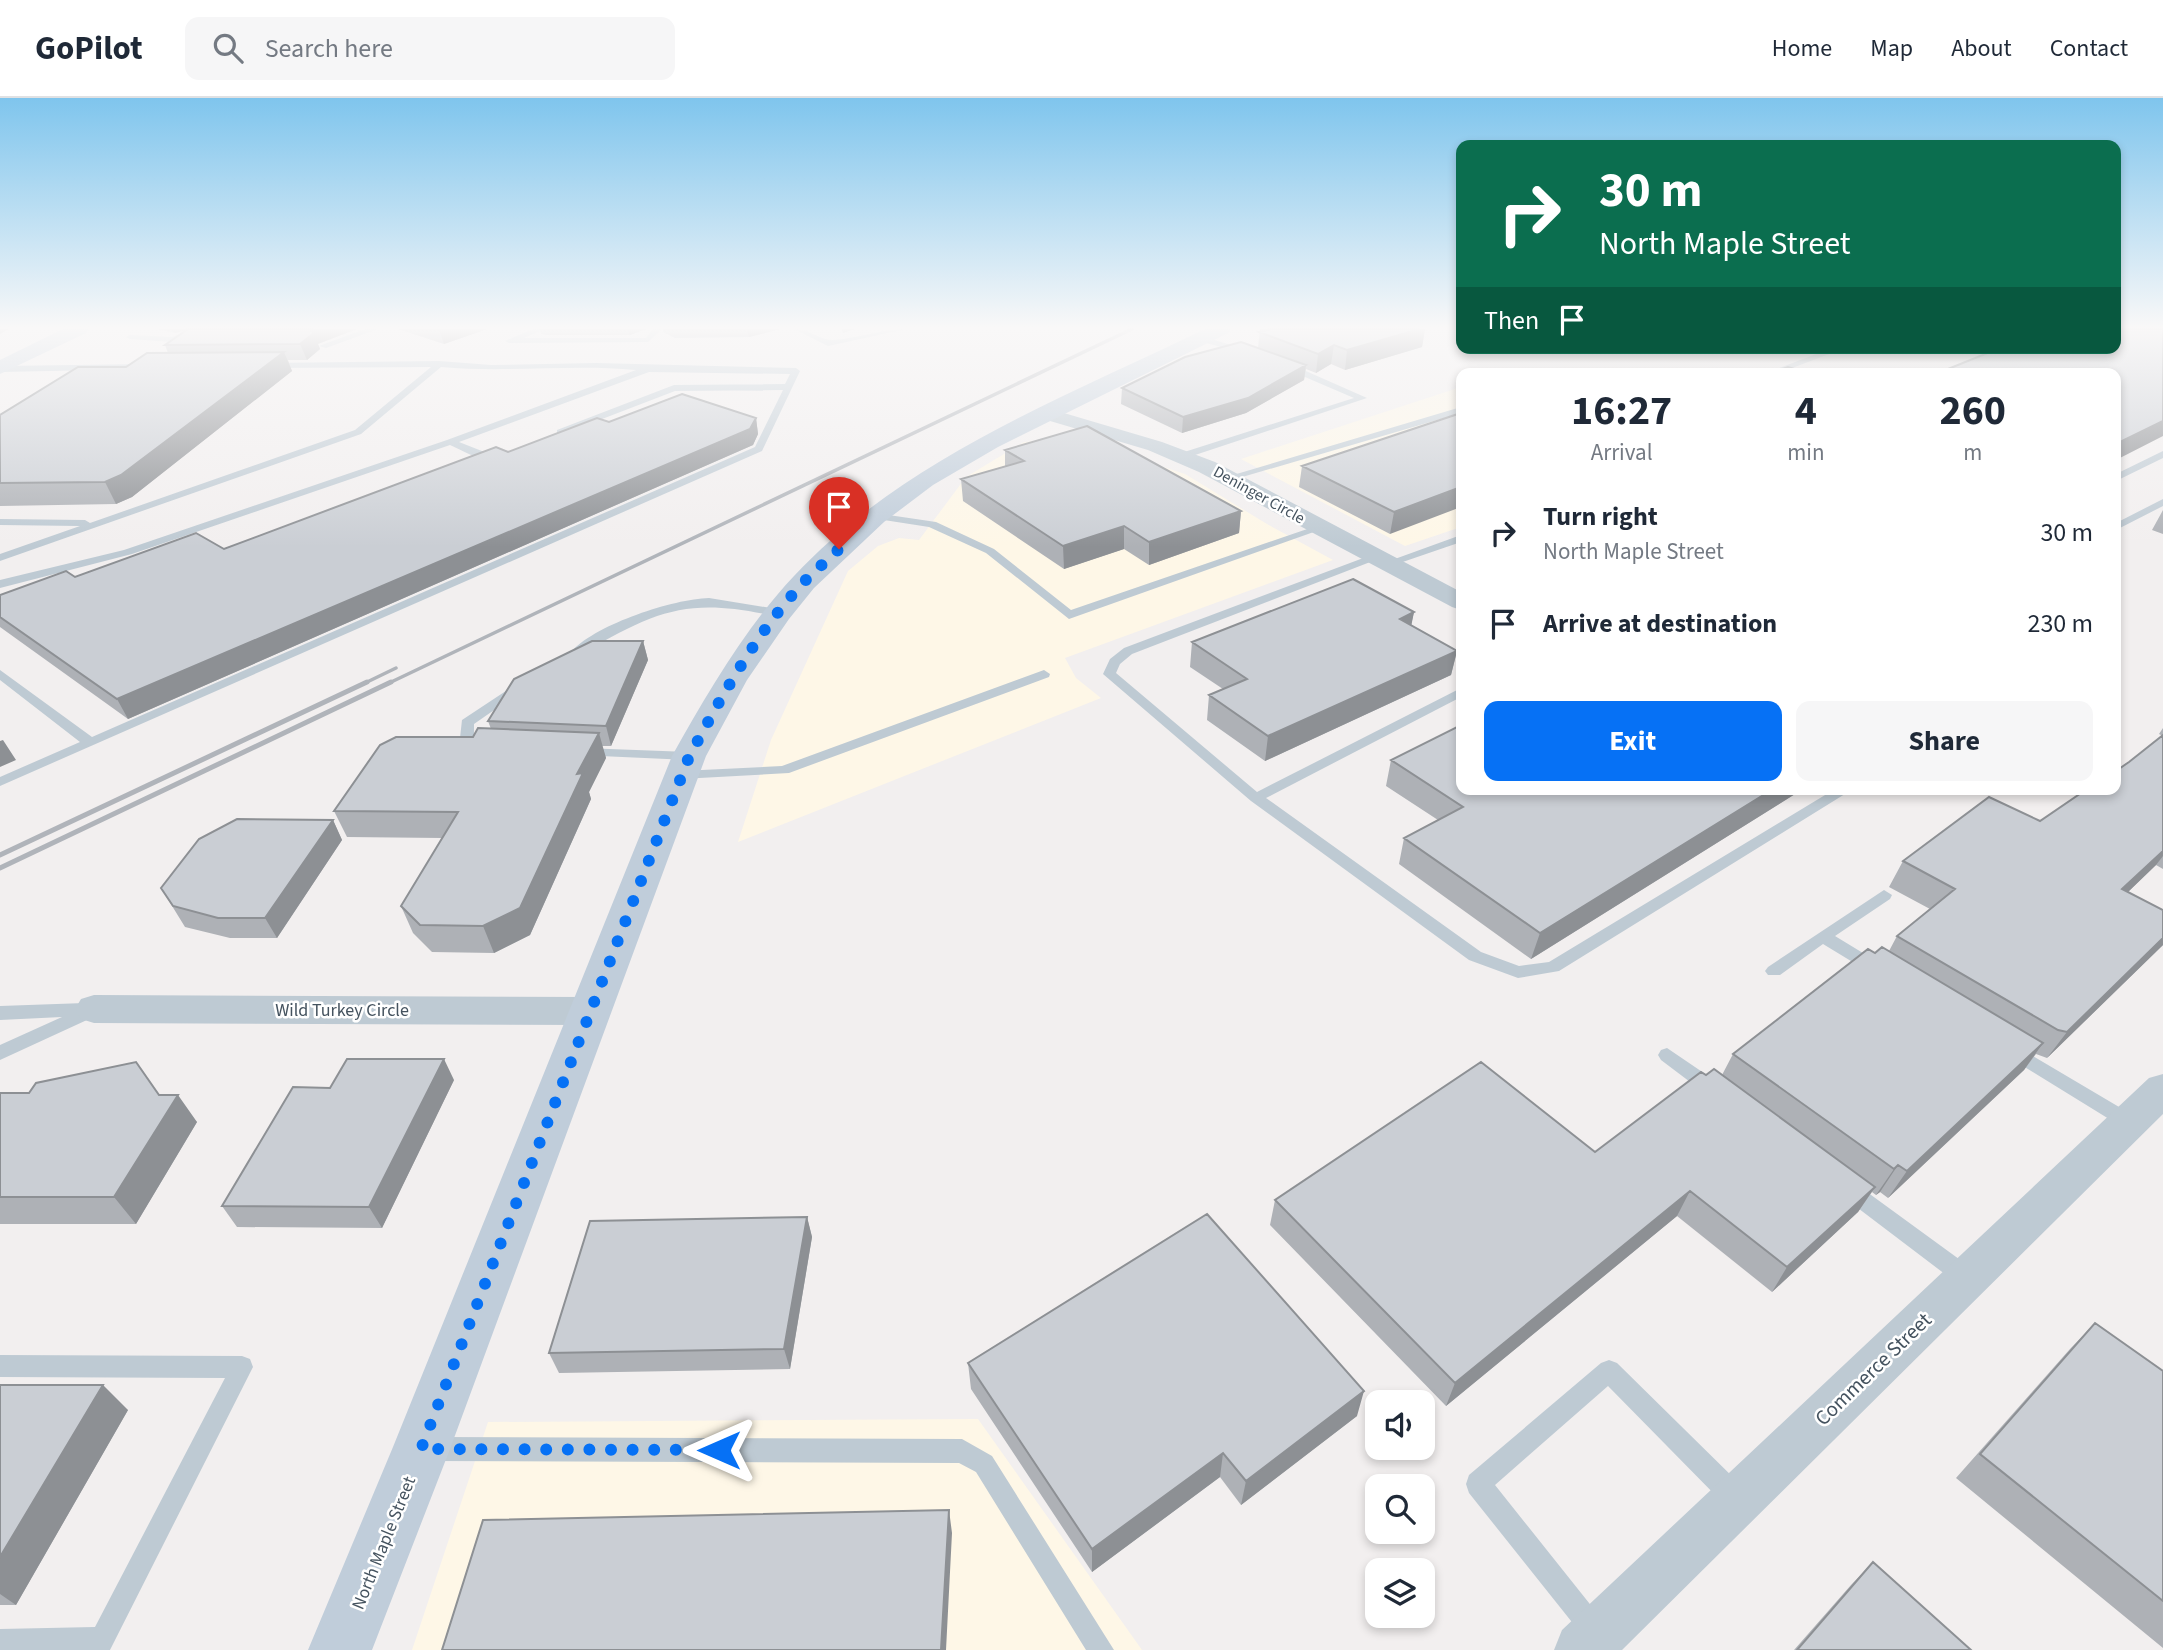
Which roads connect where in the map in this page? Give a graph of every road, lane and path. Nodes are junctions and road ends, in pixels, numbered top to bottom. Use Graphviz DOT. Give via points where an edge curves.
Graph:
graph roads {
  1 [pos="394,401"];
  2 [pos="565,401"];
  3 [pos="640,401"];
  4 [pos="781,401"];
  5 [pos="1073,401"];
  6 [pos="1351,401"];
  7 [pos="1456,411"];
  8 [pos="1047,414"];
  9 [pos="544,439"];
  10 [pos="450,442"];
  11 [pos="505,454"];
  12 [pos="2163,454"];
  13 [pos="1182,456"];
  14 [pos="2121,475"];
  15 [pos="1228,478"];
  16 [pos="2163,502"];
  17 [pos="875,516"];
  18 [pos="0,522"];
  19 [pos="96,523"];
  20 [pos="2121,524"];
  21 [pos="1320,528"];
  22 [pos="1456,539"];
  23 [pos="0,558"];
  24 [pos="1381,560"];
  25 [pos="0,584"];
  26 [pos="1456,599"];
  27 [pos="779,613"];
  28 [pos="567,657"];
  29 [pos="0,674"];
  30 [pos="1044,674"];
  31 [pos="534,677"];
  32 [pos="1456,695"];
  33 [pos="91,743"];
  34 [pos="498,748"];
  35 [pos="566,751"];
  36 [pos="685,766"];
  37 [pos="0,782"];
  38 [pos="1836,795"];
  39 [pos="1256,798"];
  40 [pos="1884,895"];
  41 [pos="1824,936"];
  42 [pos="1774,971"];
  43 [pos="1894,979"];
  44 [pos="94,1009"];
  45 [pos="589,1011"];
  46 [pos="0,1013"];
  47 [pos="2000,1043"];
  48 [pos="0,1054"];
  49 [pos="1667,1055"];
  50 [pos="2163,1089"];
  51 [pos="1734,1105"];
  52 [pos="2129,1122"];
  53 [pos="1834,1179"];
  54 [pos="1968,1278"];
  55 [pos="0,1366"];
  56 [pos="421,1449"];
  57 [pos="1737,1499"];
  58 [pos="0,1642"];
  59 [pos="1590,1642"];
  60 [pos="340,1650"];
  61 [pos="1101,1650"];
  1 -- 19 [label="lane" via="358,432"];
  2 -- 10 [label="lane"];
  3 -- 9 [label="lane"];
  4 -- 33 [label="lane" via="759,449"];
  5 -- 8 [label="main road, North Maple Street"];
  6 -- 13 [label="lane"];
  7 -- 15 [label="lane"];
  8 -- 13 [label="street, Deninger Circle"];
  8 -- 17 [label="main road, North Maple Street" via="924,480"];
  10 -- 11 [label="lane" via="492,459"];
  10 -- 25 [label="lane" via="128,552"];
  12 -- 14 [label="lane"];
  13 -- 15 [label="street, Deninger Circle"];
  15 -- 21 [label="street, Deninger Circle"];
  16 -- 20 [label="lane"];
  17 -- 21 [label="lane" via="932,524 989,551 1069,615"];
  17 -- 27 [label="main road, North Maple Street" via="804,582"];
  18 -- 19 [label="lane"];
  19 -- 23 [label="lane"];
  21 -- 24 [label="street, Deninger Circle"];
  22 -- 24 [label="lane"];
  24 -- 26 [label="street, Deninger Circle"];
  24 -- 39 [label="lane" via="1128,651 1115,662 1110,674"];
  27 -- 28 [label="lane" via="695,601 658,612"];
  27 -- 36 [label="main road, North Maple Street" via="731,680"];
  29 -- 33 [label="lane"];
  30 -- 36 [label="lane" via="784,771"];
  31 -- 34 [label="lane" via="467,723 467,738"];
  32 -- 39 [label="lane"];
  33 -- 37 [label="lane"];
  35 -- 36 [label="lane"];
  36 -- 45 [label="main road, North Maple Street"];
  38 -- 39 [label="lane" via="1553,967 1518,972 1475,956"];
  40 -- 41 [label="lane"];
  41 -- 42 [label="lane"];
  41 -- 43 [label="lane"];
  44 -- 45 [label="street, Wild Turkey Circle"];
  44 -- 46 [label="lane"];
  44 -- 48 [label="lane"];
  45 -- 56 [label="main road, North Maple Street"];
  47 -- 52 [label="lane"];
  49 -- 51 [label="lane"];
  50 -- 52 [label="street, Commerce Street"];
  52 -- 54 [label="street, Commerce Street"];
  53 -- 54 [label="lane"];
  54 -- 57 [label="street, Commerce Street"];
  55 -- 58 [label="lane" via="242,1367 102,1640"];
  56 -- 60 [label="main road, North Maple Street"];
  56 -- 61 [label="lane" via="962,1451 984,1464"];
  57 -- 59 [label="street, Commerce Street"];
  57 -- 59 [label="lane" via="1609,1371 1478,1484"];
}
